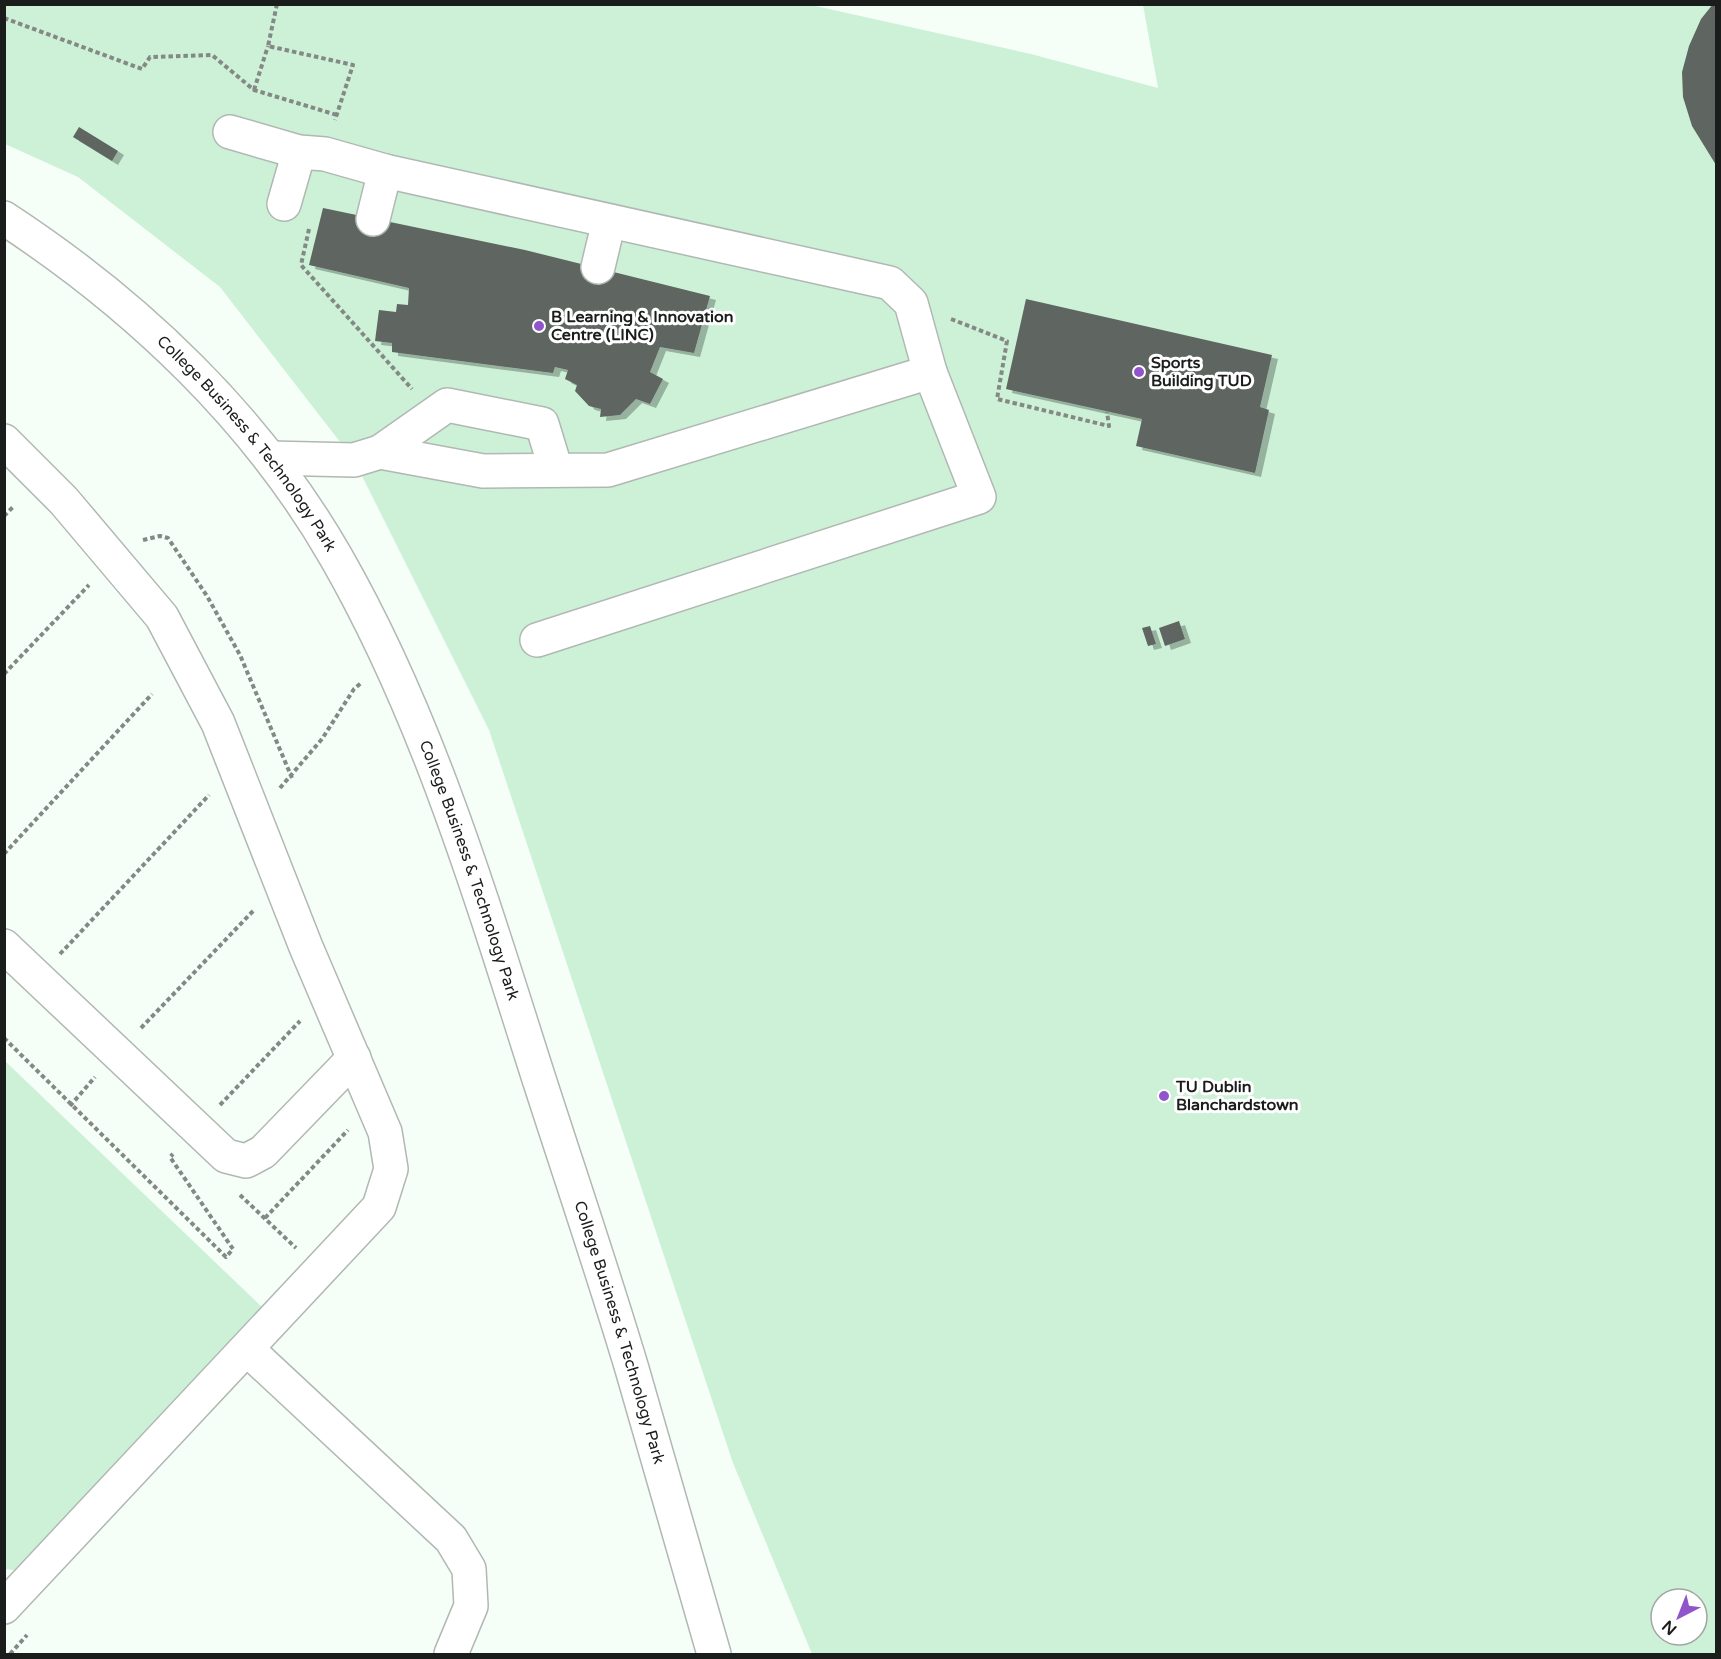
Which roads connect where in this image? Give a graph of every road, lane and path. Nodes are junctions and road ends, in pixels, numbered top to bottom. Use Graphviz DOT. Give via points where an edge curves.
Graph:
graph roads {
  1 [pos="277,4"];
  2 [pos="4,18"];
  3 [pos="268,46"];
  4 [pos="254,90"];
  5 [pos="337,115"];
  6 [pos="230,132"];
  7 [pos="312,153"];
  8 [pos="385,171"];
  9 [pos="297,212"];
  10 [pos="4,218"];
  11 [pos="373,219"];
  12 [pos="609,221"];
  13 [pos="598,267"];
  14 [pos="911,303"];
  15 [pos="930,372"];
  16 [pos="447,405"];
  17 [pos="1107,412"];
  18 [pos="4,441"];
  19 [pos="380,452"];
  20 [pos="270,458"];
  21 [pos="556,470"];
  22 [pos="13,507"];
  23 [pos="4,516"];
  24 [pos="138,542"];
  25 [pos="90,584"];
  26 [pos="537,640"];
  27 [pos="390,660"];
  28 [pos="4,674"];
  29 [pos="152,694"];
  30 [pos="292,778"];
  31 [pos="214,790"];
  32 [pos="278,790"];
  33 [pos="4,854"];
  34 [pos="257,906"];
  35 [pos="4,946"];
  36 [pos="59,954"];
  37 [pos="305,1017"];
  38 [pos="134,1035"];
  39 [pos="4,1038"];
  40 [pos="354,1058"];
  41 [pos="98,1075"];
  42 [pos="70,1106"];
  43 [pos="218,1107"];
  44 [pos="354,1123"];
  45 [pos="177,1149"];
  46 [pos="265,1218"];
  47 [pos="247,1349"];
  48 [pos="5,1605"];
  49 [pos="451,1654"];
  50 [pos="714,1654"];
  1 -- 3 [label="path"];
  2 -- 4 [label="path" via="142,69 150,57 212,55"];
  3 -- 4 [label="path"];
  3 -- 5 [label="path" via="353,65"];
  4 -- 5 [label="path"];
  5 -- 7 [label="path"];
  6 -- 7 [label="lane"];
  7 -- 8 [label="lane"];
  7 -- 9 [label="lane"];
  8 -- 11 [label="lane"];
  8 -- 12 [label="lane"];
  9 -- 16 [label="path" via="301,266 414,391"];
  10 -- 20 [label="lane, College Business & Technology Park" via="132,313 206,383"];
  12 -- 13 [label="lane"];
  12 -- 14 [label="lane" via="890,283"];
  14 -- 15 [label="lane"];
  14 -- 17 [label="path" via="1007,340 997,399 1109,426"];
  15 -- 21 [label="lane" via="608,470"];
  15 -- 26 [label="lane" via="979,497"];
  16 -- 19 [label="lane"];
  16 -- 21 [label="lane" via="542,424"];
  18 -- 40 [label="lane" via="64,501 162,617 218,723"];
  19 -- 20 [label="lane" via="354,460"];
  19 -- 21 [label="lane" via="483,471"];
  20 -- 27 [label="lane, College Business & Technology Park" via="335,555"];
  22 -- 23 [label="path"];
  24 -- 30 [label="path" via="160,536 168,538 207,596 240,655"];
  25 -- 28 [label="path"];
  27 -- 30 [label="path" via="354,689"];
  27 -- 50 [label="lane, College Business & Technology Park" via="430,754 500,958 631,1366"];
  29 -- 33 [label="path"];
  30 -- 32 [label="path"];
  31 -- 36 [label="path"];
  34 -- 38 [label="path"];
  35 -- 40 [label="lane" via="226,1156 246,1161 263,1152"];
  37 -- 43 [label="path"];
  39 -- 42 [label="path"];
  40 -- 47 [label="lane" via="385,1132 391,1169 379,1207"];
  41 -- 42 [label="path"];
  42 -- 45 [label="path" via="226,1257 233,1249 170,1157"];
  44 -- 46 [label="path"];
  47 -- 48 [label="lane"];
  47 -- 49 [label="lane" via="451,1539 469,1569 471,1606"];
}
